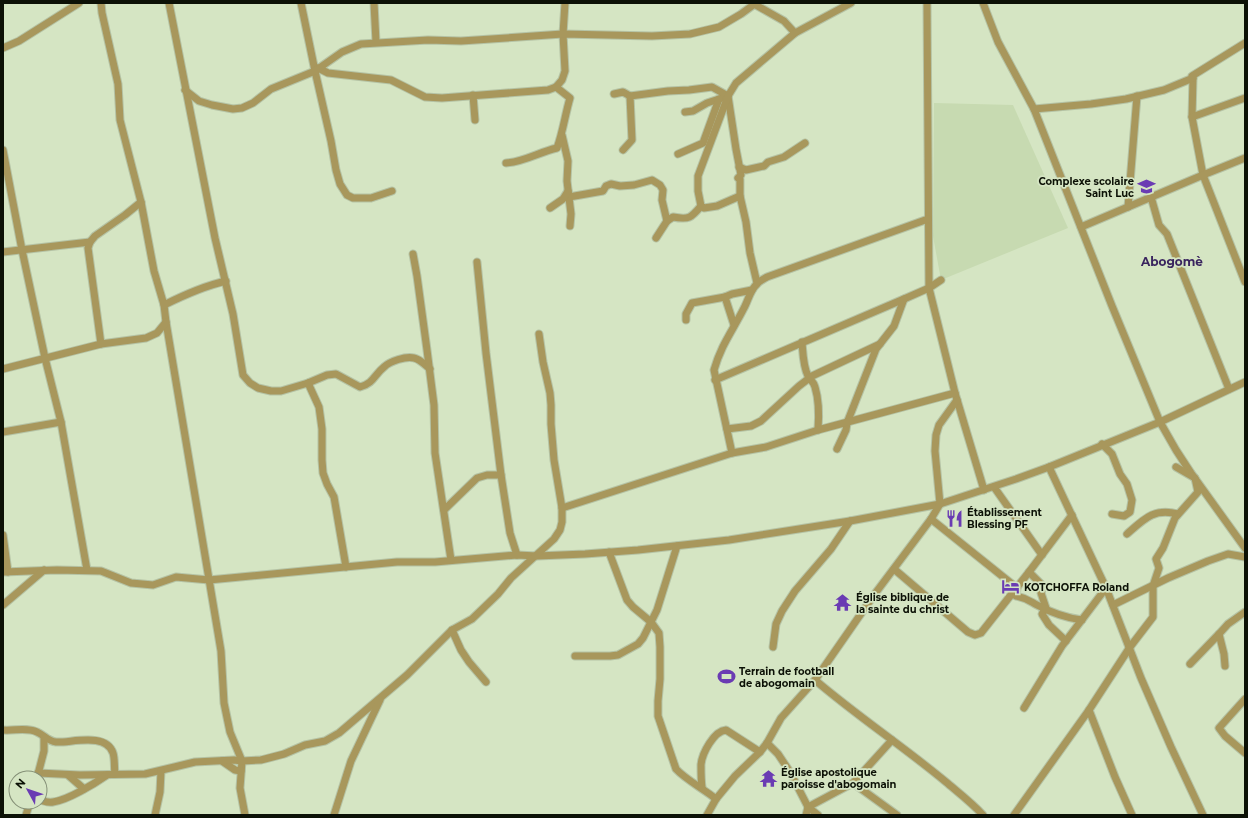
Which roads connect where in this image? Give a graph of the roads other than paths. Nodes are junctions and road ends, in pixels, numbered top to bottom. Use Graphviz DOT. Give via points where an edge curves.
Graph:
graph roads {
  1 [pos="79,3"];
  2 [pos="101,3"];
  3 [pos="169,3"];
  4 [pos="301,3"];
  5 [pos="374,3"];
  6 [pos="565,3"];
  7 [pos="851,3"];
  8 [pos="927,3"];
  9 [pos="983,3"];
  10 [pos="755,4"];
  11 [pos="796,32"];
  12 [pos="563,34"];
  13 [pos="376,42"];
  14 [pos="1245,43"];
  15 [pos="3,48"];
  16 [pos="316,70"];
  17 [pos="1193,78"];
  18 [pos="556,87"];
  19 [pos="185,90"];
  20 [pos="614,94"];
  21 [pos="473,95"];
  22 [pos="630,96"];
  23 [pos="728,96"];
  24 [pos="1137,96"];
  25 [pos="1245,98"];
  26 [pos="719,99"];
  27 [pos="199,101"];
  28 [pos="189,108"];
  29 [pos="1034,109"];
  30 [pos="686,112"];
  31 [pos="1192,117"];
  32 [pos="476,120"];
  33 [pos="562,134"];
  34 [pos="806,143"];
  35 [pos="3,150"];
  36 [pos="623,150"];
  37 [pos="678,154"];
  38 [pos="1245,158"];
  39 [pos="506,163"];
  40 [pos="739,167"];
  41 [pos="1203,175"];
  42 [pos="7,189"];
  43 [pos="392,192"];
  44 [pos="568,194"];
  45 [pos="740,196"];
  46 [pos="1151,197"];
  47 [pos="141,202"];
  48 [pos="701,206"];
  49 [pos="1128,207"];
  50 [pos="550,208"];
  51 [pos="928,219"];
  52 [pos="667,222"];
  53 [pos="570,226"];
  54 [pos="1081,228"];
  55 [pos="656,238"];
  56 [pos="90,242"];
  57 [pos="22,250"];
  58 [pos="3,252"];
  59 [pos="413,254"];
  60 [pos="477,262"];
  61 [pos="941,280"];
  62 [pos="226,282"];
  63 [pos="1245,282"];
  64 [pos="757,283"];
  65 [pos="929,288"];
  66 [pos="752,290"];
  67 [pos="725,297"];
  68 [pos="904,299"];
  69 [pos="164,305"];
  70 [pos="686,320"];
  71 [pos="166,322"];
  72 [pos="734,325"];
  73 [pos="539,334"];
  74 [pos="802,342"];
  75 [pos="101,344"];
  76 [pos="880,344"];
  77 [pos="45,358"];
  78 [pos="3,369"];
  79 [pos="430,369"];
  80 [pos="809,378"];
  81 [pos="715,380"];
  82 [pos="1245,382"];
  83 [pos="308,383"];
  84 [pos="1229,390"];
  85 [pos="956,396"];
  86 [pos="61,422"];
  87 [pos="847,422"];
  88 [pos="1160,422"];
  89 [pos="726,429"];
  90 [pos="818,430"];
  91 [pos="3,432"];
  92 [pos="1102,444"];
  93 [pos="838,449"];
  94 [pos="732,454"];
  95 [pos="1049,467"];
  96 [pos="1176,467"];
  97 [pos="501,474"];
  98 [pos="1195,478"];
  99 [pos="994,487"];
  100 [pos="984,490"];
  101 [pos="940,504"];
  102 [pos="562,508"];
  103 [pos="444,510"];
  104 [pos="1112,514"];
  105 [pos="1178,514"];
  106 [pos="1072,515"];
  107 [pos="931,519"];
  108 [pos="850,521"];
  109 [pos="1128,534"];
  110 [pos="3,535"];
  111 [pos="677,546"];
  112 [pos="1245,548"];
  113 [pos="609,552"];
  114 [pos="517,555"];
  115 [pos="1042,555"];
  116 [pos="537,556"];
  117 [pos="1245,557"];
  118 [pos="451,560"];
  119 [pos="346,567"];
  120 [pos="894,569"];
  121 [pos="44,570"];
  122 [pos="87,570"];
  123 [pos="5,572"];
  124 [pos="1029,572"];
  125 [pos="209,580"];
  126 [pos="1152,586"];
  127 [pos="1017,588"];
  128 [pos="1106,588"];
  129 [pos="3,605"];
  130 [pos="1113,605"];
  131 [pos="1046,608"];
  132 [pos="1245,612"];
  133 [pos="1082,620"];
  134 [pos="651,622"];
  135 [pos="452,630"];
  136 [pos="1219,634"];
  137 [pos="1066,641"];
  138 [pos="773,647"];
  139 [pos="1130,647"];
  140 [pos="575,656"];
  141 [pos="1190,664"];
  142 [pos="1225,666"];
  143 [pos="815,680"];
  144 [pos="486,682"];
  145 [pos="381,698"];
  146 [pos="1245,699"];
  147 [pos="1024,708"];
  148 [pos="1089,710"];
  149 [pos="3,730"];
  150 [pos="44,736"];
  151 [pos="892,740"];
  152 [pos="767,743"];
  153 [pos="760,752"];
  154 [pos="1245,753"];
  155 [pos="222,761"];
  156 [pos="242,761"];
  157 [pos="39,770"];
  158 [pos="161,771"];
  159 [pos="241,771"];
  160 [pos="115,774"];
  161 [pos="68,775"];
  162 [pos="107,775"];
  163 [pos="48,776"];
  164 [pos="853,783"];
  165 [pos="702,788"];
  166 [pos="84,789"];
  167 [pos="716,799"];
  168 [pos="48,801"];
  169 [pos="808,806"];
  170 [pos="155,815"];
  171 [pos="245,815"];
  172 [pos="334,815"];
  173 [pos="707,815"];
  174 [pos="806,815"];
  175 [pos="818,815"];
  176 [pos="897,815"];
  177 [pos="983,815"];
  178 [pos="1014,815"];
  179 [pos="1132,815"];
  180 [pos="1203,815"];
  1 -- 15 [label="street" via="19,41"];
  2 -- 47 [label="street" via="118,84 120,120"];
  3 -- 19 [label="street"];
  4 -- 16 [label="street"];
  5 -- 13 [label="street"];
  6 -- 12 [label="street"];
  7 -- 11 [label="street"];
  8 -- 51 [label="street"];
  9 -- 29 [label="street" via="998,42"];
  10 -- 11 [label="street" via="784,21"];
  10 -- 12 [label="street" via="718,27 690,34"];
  11 -- 23 [label="street" via="736,83"];
  12 -- 13 [label="street" via="461,41"];
  12 -- 18 [label="street" via="565,71"];
  13 -- 16 [label="street" via="361,44 342,52"];
  14 -- 17 [label="street" via="1192,76"];
  16 -- 21 [label="street" via="392,80 425,97"];
  16 -- 27 [label="street" via="271,89 242,108"];
  16 -- 43 [label="street" via="340,184 347,195 353,198 371,198"];
  17 -- 24 [label="street" via="1164,90"];
  17 -- 31 [label="street"];
  18 -- 21 [label="street" via="548,90"];
  18 -- 33 [label="street" via="570,98"];
  19 -- 27 [label="street"];
  19 -- 28 [label="street"];
  20 -- 22 [label="street" via="623,92"];
  21 -- 32 [label="street"];
  22 -- 23 [label="street" via="712,87"];
  22 -- 36 [label="street" via="632,140"];
  23 -- 26 [label="street"];
  23 -- 40 [label="street"];
  23 -- 48 [label="street" via="698,176"];
  24 -- 29 [label="street" via="1091,104"];
  24 -- 49 [label="street"];
  25 -- 31 [label="street"];
  26 -- 30 [label="street"];
  26 -- 37 [label="street" via="703,143"];
  27 -- 28 [label="street"];
  28 -- 62 [label="street"];
  29 -- 54 [label="street"];
  31 -- 41 [label="street"];
  33 -- 39 [label="street" via="556,148 518,162"];
  33 -- 44 [label="street" via="568,162"];
  34 -- 40 [label="street" via="764,166 746,170"];
  35 -- 42 [label="street"];
  38 -- 41 [label="street"];
  40 -- 45 [label="street"];
  41 -- 46 [label="street"];
  41 -- 63 [label="street"];
  42 -- 57 [label="street"];
  44 -- 50 [label="street"];
  44 -- 52 [label="street" via="603,191 611,184 634,185 652,180 660,185 662,190"];
  44 -- 53 [label="street"];
  45 -- 48 [label="street" via="717,206"];
  45 -- 64 [label="street"];
  46 -- 49 [label="street"];
  46 -- 84 [label="street" via="1159,225 1168,234"];
  47 -- 56 [label="street" via="94,236"];
  47 -- 69 [label="street" via="154,271"];
  48 -- 52 [label="street" via="693,216 685,219 673,217"];
  49 -- 54 [label="street"];
  51 -- 64 [label="street" via="767,277"];
  51 -- 65 [label="street"];
  52 -- 55 [label="street"];
  54 -- 88 [label="street"];
  56 -- 57 [label="street"];
  56 -- 75 [label="street" via="88,248"];
  57 -- 58 [label="street"];
  57 -- 77 [label="street"];
  59 -- 79 [label="street"];
  60 -- 97 [label="street"];
  61 -- 65 [label="street"];
  62 -- 69 [label="street" via="188,293"];
  62 -- 83 [label="street" via="243,375 258,388 271,391 281,391"];
  64 -- 66 [label="street"];
  65 -- 68 [label="street"];
  65 -- 85 [label="street"];
  66 -- 67 [label="street"];
  66 -- 72 [label="street"];
  67 -- 70 [label="street" via="692,303"];
  67 -- 72 [label="street"];
  68 -- 74 [label="street"];
  68 -- 76 [label="street" via="894,326"];
  69 -- 71 [label="street"];
  71 -- 75 [label="street" via="151,337"];
  71 -- 125 [label="street"];
  72 -- 81 [label="street" via="717,360"];
  73 -- 102 [label="street" via="550,393 550,424"];
  74 -- 80 [label="street"];
  74 -- 81 [label="street"];
  75 -- 77 [label="street"];
  76 -- 80 [label="street"];
  76 -- 87 [label="street"];
  77 -- 78 [label="street"];
  77 -- 86 [label="street"];
  79 -- 83 [label="street" via="414,358 404,358 385,366 373,381 360,387 336,374"];
  79 -- 103 [label="street" via="435,453"];
  80 -- 89 [label="street" via="761,421 751,426"];
  80 -- 90 [label="street" via="814,382 816,389"];
  81 -- 89 [label="street"];
  82 -- 84 [label="street"];
  83 -- 119 [label="street" via="319,407 323,473 334,497"];
  84 -- 88 [label="street"];
  85 -- 87 [label="street"];
  85 -- 100 [label="street"];
  85 -- 101 [label="street" via="936,435"];
  86 -- 91 [label="street"];
  86 -- 122 [label="street"];
  87 -- 90 [label="street"];
  87 -- 93 [label="street"];
  88 -- 92 [label="street"];
  88 -- 98 [label="street"];
  89 -- 94 [label="street"];
  90 -- 94 [label="street" via="766,447"];
  92 -- 95 [label="street"];
  92 -- 104 [label="street" via="1112,454 1132,500 1130,512 1124,516"];
  94 -- 102 [label="street"];
  95 -- 99 [label="street"];
  95 -- 106 [label="street"];
  96 -- 98 [label="street"];
  97 -- 103 [label="street" via="477,478"];
  97 -- 114 [label="street" via="510,533"];
  98 -- 105 [label="street" via="1198,492"];
  98 -- 112 [label="street"];
  99 -- 100 [label="street"];
  99 -- 115 [label="street"];
  100 -- 101 [label="street"];
  101 -- 107 [label="street"];
  101 -- 108 [label="street"];
  102 -- 116 [label="street" via="560,530"];
  103 -- 118 [label="street"];
  105 -- 109 [label="street" via="1167,511 1154,513"];
  105 -- 126 [label="street" via="1156,559 1159,568"];
  106 -- 115 [label="street"];
  106 -- 128 [label="street"];
  107 -- 120 [label="street"];
  107 -- 127 [label="street"];
  108 -- 111 [label="street"];
  108 -- 138 [label="street" via="782,611 776,624"];
  110 -- 123 [label="street"];
  111 -- 113 [label="street"];
  111 -- 134 [label="street" via="661,600"];
  113 -- 116 [label="street"];
  113 -- 134 [label="street" via="627,600"];
  114 -- 116 [label="street"];
  114 -- 118 [label="street"];
  115 -- 124 [label="street"];
  116 -- 135 [label="street" via="511,578 472,619"];
  117 -- 126 [label="street" via="1228,554"];
  118 -- 119 [label="street"];
  119 -- 125 [label="street"];
  120 -- 127 [label="street" via="968,632 975,635 981,633"];
  120 -- 143 [label="street"];
  121 -- 122 [label="street"];
  121 -- 123 [label="street"];
  121 -- 129 [label="street"];
  122 -- 125 [label="street" via="106,572 131,583 152,585 176,577"];
  124 -- 127 [label="street"];
  124 -- 131 [label="street" via="1043,586 1041,593"];
  125 -- 156 [label="street" via="221,651 224,703 230,732"];
  126 -- 130 [label="street"];
  126 -- 139 [label="street" via="1152,617"];
  127 -- 131 [label="street" via="1016,596 1029,599 1036,605"];
  128 -- 130 [label="street"];
  128 -- 133 [label="street"];
  130 -- 139 [label="street"];
  131 -- 133 [label="street" via="1070,619"];
  131 -- 137 [label="street" via="1042,614 1049,625"];
  132 -- 136 [label="street"];
  133 -- 137 [label="street"];
  134 -- 140 [label="street" via="638,644 618,654 604,657"];
  134 -- 165 [label="street" via="659,633 660,646 658,716 676,769"];
  135 -- 144 [label="street" via="468,662"];
  135 -- 145 [label="street"];
  136 -- 141 [label="street"];
  136 -- 142 [label="street"];
  137 -- 147 [label="street"];
  139 -- 148 [label="street"];
  139 -- 180 [label="street" via="1141,678"];
  143 -- 151 [label="street"];
  143 -- 152 [label="street" via="781,718"];
  145 -- 156 [label="street" via="339,733 325,741 261,760"];
  145 -- 172 [label="street" via="351,761"];
  146 -- 154 [label="street" via="1219,728"];
  148 -- 178 [label="street"];
  148 -- 179 [label="street"];
  149 -- 150 [label="street" via="28,729"];
  150 -- 157 [label="street" via="44,751"];
  150 -- 160 [label="street" via="56,742 104,742 113,754"];
  151 -- 164 [label="street"];
  151 -- 177 [label="street" via="937,774"];
  152 -- 153 [label="street"];
  152 -- 169 [label="street" via="790,772"];
  153 -- 165 [label="street" via="726,730 722,730 715,736 701,763"];
  153 -- 167 [label="street"];
  155 -- 156 [label="street"];
  155 -- 158 [label="street" via="195,762"];
  155 -- 159 [label="street"];
  156 -- 159 [label="street"];
  158 -- 160 [label="street"];
  158 -- 170 [label="street"];
  159 -- 171 [label="street" via="240,788"];
  160 -- 162 [label="street"];
  161 -- 162 [label="street"];
  161 -- 163 [label="street"];
  161 -- 166 [label="street"];
  162 -- 166 [label="street"];
  164 -- 169 [label="street"];
  164 -- 176 [label="street"];
  165 -- 167 [label="street"];
  166 -- 168 [label="street" via="53,802"];
  167 -- 173 [label="street"];
  169 -- 174 [label="street"];
  169 -- 175 [label="street"];
}
